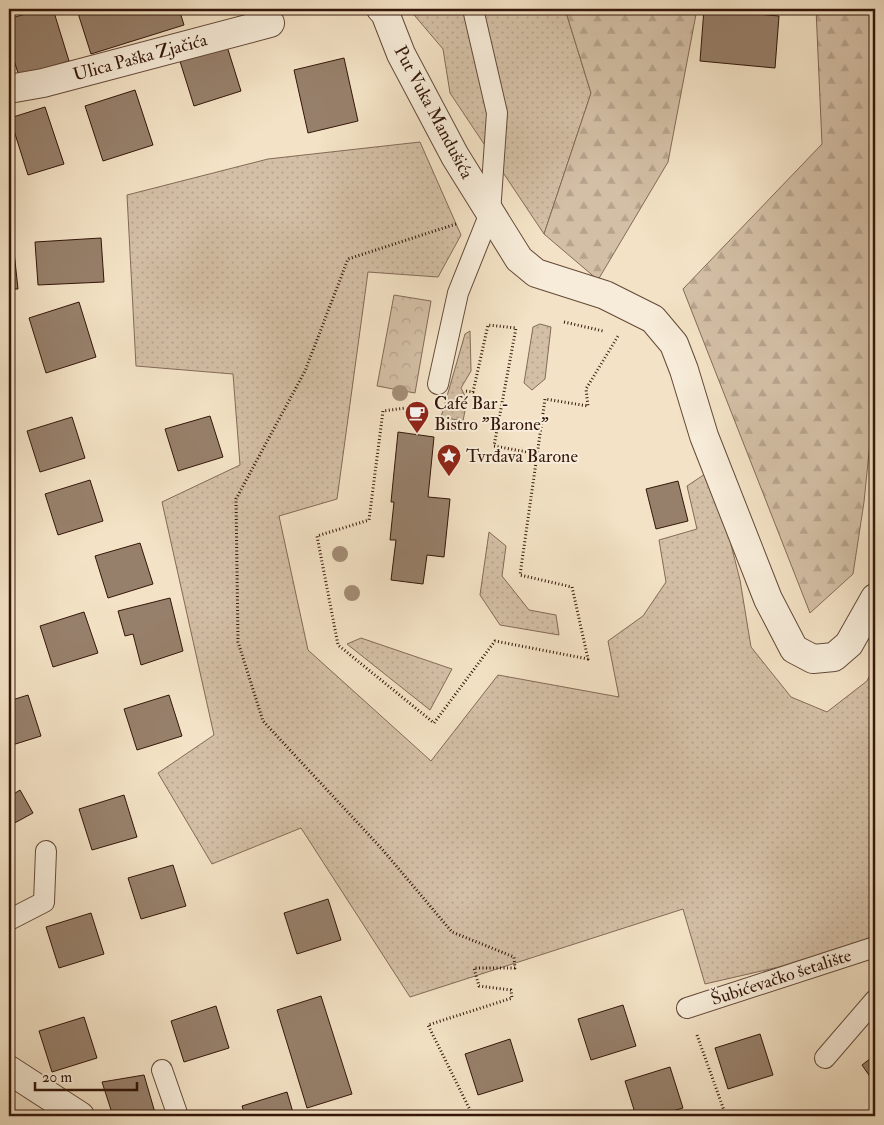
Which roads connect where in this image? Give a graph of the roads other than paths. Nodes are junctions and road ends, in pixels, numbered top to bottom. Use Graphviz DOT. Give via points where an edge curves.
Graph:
graph roads {
  1 [pos="381,9"];
  2 [pos="473,9"];
  3 [pos="270,23"];
  4 [pos="9,89"];
  5 [pos="490,213"];
  6 [pos="438,384"];
  7 [pos="875,598"];
  8 [pos="46,851"];
  9 [pos="9,920"];
  10 [pos="875,947"];
  11 [pos="875,1000"];
  12 [pos="687,1008"];
  13 [pos="825,1058"];
  14 [pos="9,1070"];
  15 [pos="162,1070"];
  16 [pos="80,1116"];
  17 [pos="178,1116"];
  1 -- 5 [label="street, Put Vuka Mandušića" via="455,156"];
  2 -- 5 [label="lane" via="498,114"];
  3 -- 4 [label="street, Ulica Paška Zjačića" via="44,83"];
  5 -- 6 [label="lane" via="458,292"];
  5 -- 7 [label="street, Put Vuka Mandušića" via="519,259 536,273 605,295 653,319 674,344 704,436 768,599 794,649 813,659 834,657 849,644"];
  8 -- 9 [label="lane" via="44,902"];
  10 -- 12 [label="lane, Šubićevačko šetalište"];
  11 -- 13 [label="lane"];
  14 -- 16 [label="street"];
  15 -- 17 [label="lane"];
}
